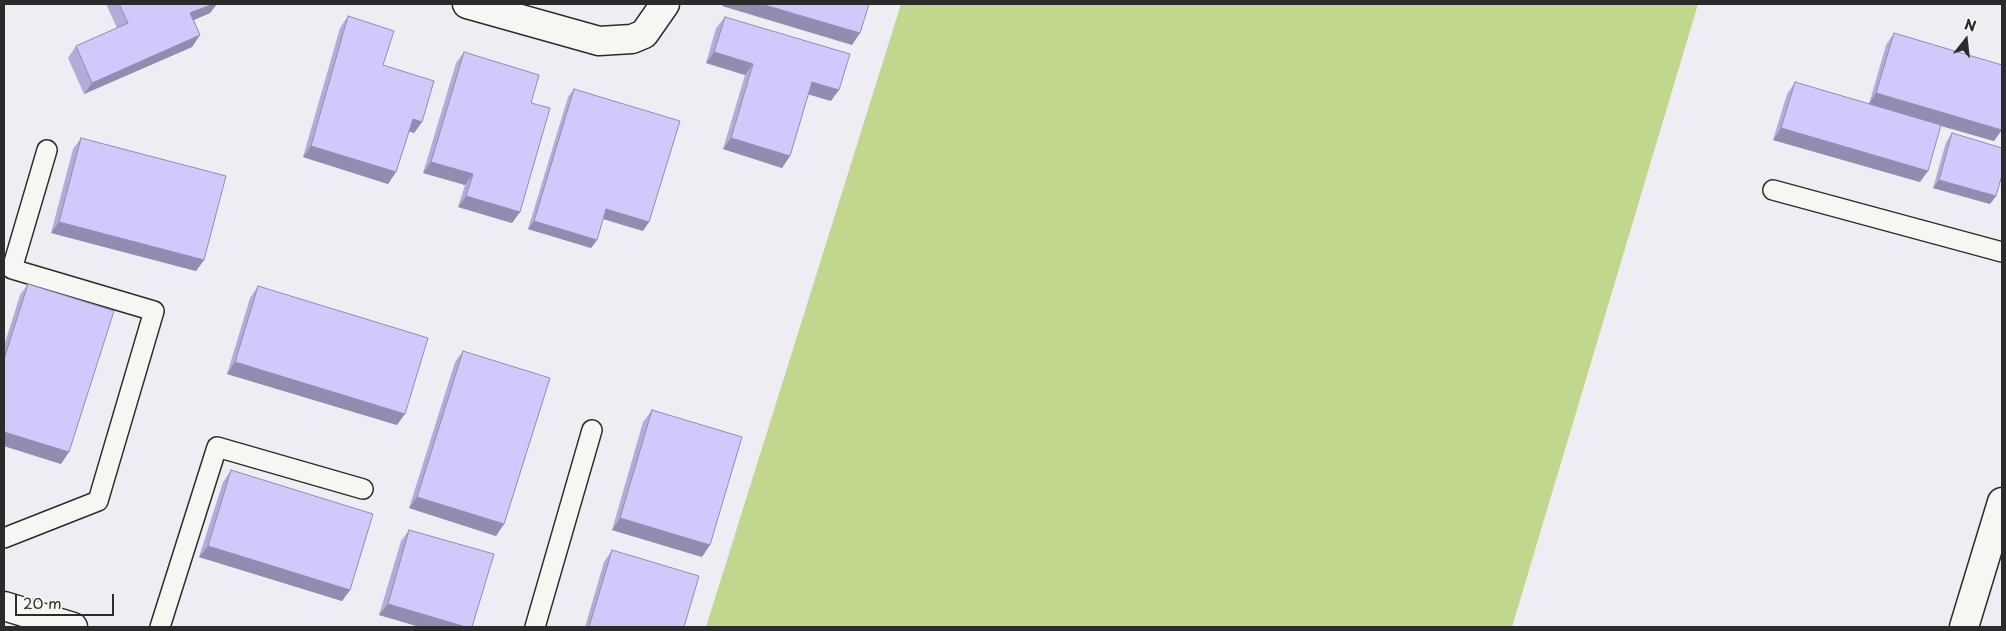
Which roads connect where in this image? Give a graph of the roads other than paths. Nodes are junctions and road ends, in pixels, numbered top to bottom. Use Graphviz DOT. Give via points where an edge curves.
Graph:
graph roads {
  1 [pos="467,4"];
  2 [pos="665,4"];
  3 [pos="47,150"];
  4 [pos="1773,190"];
  5 [pos="2002,252"];
  6 [pos="592,430"];
  7 [pos="363,489"];
  8 [pos="2002,502"];
  9 [pos="4,538"];
  10 [pos="4,606"];
  11 [pos="73,627"];
  12 [pos="160,627"];
  13 [pos="535,627"];
  14 [pos="1964,627"];
  1 -- 2 [label="street" via="599,41 632,39 644,34"];
  3 -- 9 [label="lane" via="12,269 154,311 98,501"];
  4 -- 5 [label="lane"];
  6 -- 13 [label="lane"];
  7 -- 12 [label="lane" via="217,447"];
  8 -- 14 [label="street"];
  10 -- 11 [label="street"];
}
